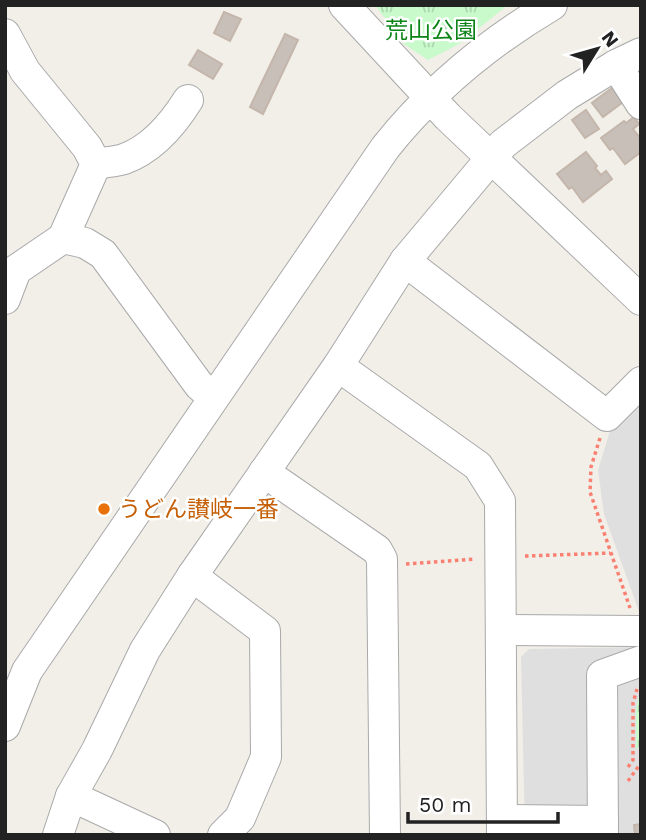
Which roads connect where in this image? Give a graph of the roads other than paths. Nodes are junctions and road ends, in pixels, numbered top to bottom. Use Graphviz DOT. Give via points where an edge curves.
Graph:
graph roads {
  1 [pos="344,5"];
  2 [pos="552,5"];
  3 [pos="517,14"];
  4 [pos="5,34"];
  5 [pos="628,59"];
  6 [pos="429,97"];
  7 [pos="188,100"];
  8 [pos="641,104"];
  9 [pos="492,157"];
  10 [pos="96,163"];
  11 [pos="63,238"];
  12 [pos="405,261"];
  13 [pos="11,267"];
  14 [pos="5,299"];
  15 [pos="641,300"];
  16 [pos="338,366"];
  17 [pos="641,382"];
  18 [pos="213,397"];
  19 [pos="264,472"];
  20 [pos="191,576"];
  21 [pos="501,629"];
  22 [pos="639,631"];
  23 [pos="640,671"];
  24 [pos="5,726"];
  25 [pos="71,796"];
  26 [pos="502,827"];
  27 [pos="603,828"];
  28 [pos="58,835"];
  29 [pos="155,835"];
  30 [pos="223,835"];
  31 [pos="385,835"];
  1 -- 6 [label="street"];
  2 -- 3 [label="street"];
  3 -- 6 [label="street" via="496,41"];
  4 -- 10 [label="street" via="24,71"];
  5 -- 8 [label="street"];
  5 -- 9 [label="street" via="567,95"];
  6 -- 9 [label="street"];
  6 -- 18 [label="street" via="385,148"];
  7 -- 10 [label="street" via="154,141 124,159"];
  9 -- 12 [label="street"];
  9 -- 15 [label="street"];
  10 -- 11 [label="street"];
  11 -- 13 [label="street"];
  11 -- 18 [label="street" via="85,243 103,254 199,385"];
  12 -- 16 [label="street"];
  12 -- 17 [label="street" via="607,416"];
  13 -- 14 [label="street"];
  16 -- 19 [label="street"];
  16 -- 21 [label="street" via="478,466 500,501"];
  18 -- 24 [label="street" via="27,671"];
  19 -- 20 [label="street"];
  19 -- 31 [label="street" via="377,550 382,559"];
  20 -- 25 [label="street" via="145,650"];
  20 -- 30 [label="street" via="265,631 266,757 240,818"];
  21 -- 22 [label="street"];
  21 -- 26 [label="street"];
  23 -- 27 [label="street" via="602,676"];
  25 -- 28 [label="street"];
  25 -- 29 [label="street"];
  26 -- 27 [label="street"];
}
